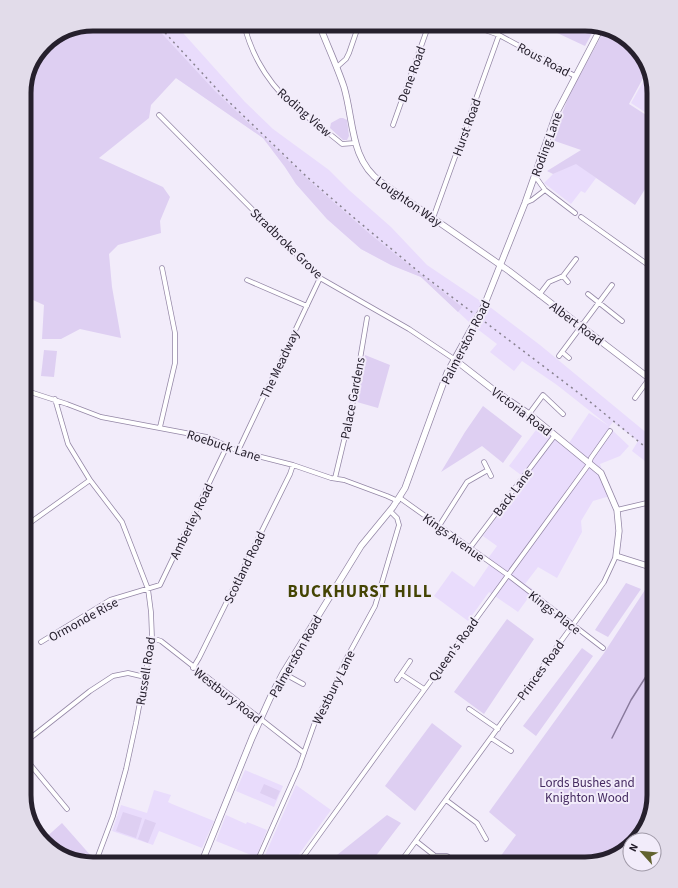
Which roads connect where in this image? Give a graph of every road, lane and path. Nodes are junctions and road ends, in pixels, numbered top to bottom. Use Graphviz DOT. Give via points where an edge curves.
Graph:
graph roads {
  1 [pos="246,31"];
  2 [pos="322,31"];
  3 [pos="356,31"];
  4 [pos="427,31"];
  5 [pos="487,31"];
  6 [pos="599,33"];
  7 [pos="498,35"];
  8 [pos="336,67"];
  9 [pos="575,76"];
  10 [pos="159,115"];
  11 [pos="393,125"];
  12 [pos="355,143"];
  13 [pos="535,176"];
  14 [pos="545,190"];
  15 [pos="525,203"];
  16 [pos="575,213"];
  17 [pos="581,217"];
  18 [pos="433,218"];
  19 [pos="576,259"];
  20 [pos="647,264"];
  21 [pos="500,265"];
  22 [pos="162,268"];
  23 [pos="563,276"];
  24 [pos="320,278"];
  25 [pos="247,280"];
  26 [pos="568,282"];
  27 [pos="612,285"];
  28 [pos="539,294"];
  29 [pos="588,294"];
  30 [pos="598,304"];
  31 [pos="307,306"];
  32 [pos="367,318"];
  33 [pos="622,321"];
  34 [pos="581,326"];
  35 [pos="569,358"];
  36 [pos="454,359"];
  37 [pos="647,376"];
  38 [pos="647,385"];
  39 [pos="31,392"];
  40 [pos="635,398"];
  41 [pos="55,399"];
  42 [pos="529,414"];
  43 [pos="563,414"];
  44 [pos="160,427"];
  45 [pos="609,433"];
  46 [pos="555,435"];
  47 [pos="227,446"];
  48 [pos="238,451"];
  49 [pos="484,462"];
  50 [pos="589,464"];
  51 [pos="293,465"];
  52 [pos="488,470"];
  53 [pos="491,476"];
  54 [pos="336,478"];
  55 [pos="90,480"];
  56 [pos="399,500"];
  57 [pos="647,503"];
  58 [pos="617,510"];
  59 [pos="390,511"];
  60 [pos="31,522"];
  61 [pos="439,526"];
  62 [pos="469,549"];
  63 [pos="616,556"];
  64 [pos="647,566"];
  65 [pos="508,576"];
  66 [pos="148,589"];
  67 [pos="572,626"];
  68 [pos="152,638"];
  69 [pos="41,642"];
  70 [pos="603,648"];
  71 [pos="410,661"];
  72 [pos="193,668"];
  73 [pos="283,673"];
  74 [pos="401,674"];
  75 [pos="145,677"];
  76 [pos="397,680"];
  77 [pos="303,684"];
  78 [pos="424,689"];
  79 [pos="469,710"];
  80 [pos="260,720"];
  81 [pos="498,729"];
  82 [pos="31,737"];
  83 [pos="491,738"];
  84 [pos="510,751"];
  85 [pos="304,753"];
  86 [pos="31,765"];
  87 [pos="446,800"];
  88 [pos="67,809"];
  89 [pos="486,840"];
  90 [pos="416,841"];
  91 [pos="98,857"];
  92 [pos="204,857"];
  93 [pos="259,857"];
  94 [pos="303,857"];
  95 [pos="404,857"];
  96 [pos="448,857"];
  1 -- 12 [label="street, Roding View" via="255,56 276,88 342,144"];
  2 -- 8 [label="main road, Loughton Way"];
  3 -- 8 [label="street" via="346,59"];
  4 -- 11 [label="street, Dene Road"];
  5 -- 7 [label="street, Rous Road"];
  6 -- 9 [label="main road, Roding Lane"];
  7 -- 9 [label="street, Rous Road"];
  7 -- 18 [label="street, Hurst Road"];
  8 -- 12 [label="main road, Loughton Way" via="348,105"];
  9 -- 13 [label="main road, Roding Lane" via="557,112"];
  10 -- 24 [label="street, Stradbroke Grove"];
  12 -- 18 [label="main road, Loughton Way" via="366,169 375,178"];
  13 -- 14 [label="street"];
  13 -- 15 [label="main road, Roding Lane"];
  14 -- 15 [label="street"];
  14 -- 16 [label="street"];
  15 -- 21 [label="main road, Roding Lane"];
  17 -- 20 [label="street"];
  18 -- 21 [label="main road, Loughton Way"];
  19 -- 23 [label="street"];
  21 -- 28 [label="main road, Albert Road"];
  21 -- 36 [label="main road, Palmerston Road, bridge" via="484,306"];
  22 -- 44 [label="street" via="175,333 175,363"];
  23 -- 26 [label="street"];
  23 -- 28 [label="street" via="549,282"];
  24 -- 31 [label="street, The Meadway"];
  24 -- 36 [label="street, Stradbroke Grove" via="409,329"];
  25 -- 31 [label="street"];
  27 -- 30 [label="street"];
  28 -- 34 [label="main road, Albert Road"];
  29 -- 30 [label="street"];
  30 -- 33 [label="street"];
  30 -- 34 [label="street"];
  31 -- 48 [label="street, The Meadway"];
  32 -- 54 [label="street, Palace Gardens" via="352,407"];
  34 -- 35 [label="street" via="561,354"];
  34 -- 37 [label="main road, Albert Road"];
  36 -- 42 [label="main road, Victoria Road"];
  36 -- 56 [label="main road, Palmerston Road"];
  38 -- 40 [label="street"];
  39 -- 41 [label="street, Roebuck Lane"];
  41 -- 44 [label="street, Roebuck Lane" via="101,417"];
  41 -- 55 [label="street, Russell Road" via="68,444"];
  42 -- 43 [label="street" via="543,395"];
  42 -- 46 [label="main road, Victoria Road"];
  44 -- 47 [label="street, Roebuck Lane" via="207,437"];
  45 -- 50 [label="street, Queen's Road"];
  46 -- 50 [label="main road, Victoria Road"];
  46 -- 62 [label="street, Back Lane"];
  47 -- 48 [label="street, Roebuck Lane"];
  47 -- 66 [label="street, Amberley Road" via="160,585"];
  48 -- 51 [label="street, Roebuck Lane"];
  49 -- 52 [label="street"];
  50 -- 58 [label="main road, Princes Road" via="601,473"];
  50 -- 65 [label="street, Queen's Road"];
  51 -- 54 [label="street, Roebuck Lane"];
  51 -- 72 [label="street, Scotland Road"];
  52 -- 53 [label="street"];
  52 -- 61 [label="street" via="467,482"];
  54 -- 56 [label="street, Roebuck Lane"];
  55 -- 60 [label="street"];
  55 -- 66 [label="street, Russell Road" via="122,522"];
  56 -- 59 [label="main road, Palmerston Road"];
  56 -- 61 [label="street, Kings Avenue"];
  57 -- 58 [label="street"];
  58 -- 63 [label="main road, Princes Road" via="619,531"];
  59 -- 73 [label="main road, Palmerston Road" via="361,546"];
  59 -- 85 [label="street, Westbury Lane" via="397,518 399,525 375,606 345,661"];
  61 -- 62 [label="street, Kings Avenue"];
  62 -- 65 [label="street, Kings Avenue"];
  63 -- 64 [label="main road"];
  63 -- 67 [label="street, Princes Road" via="604,582"];
  65 -- 67 [label="street, Kings Place"];
  65 -- 78 [label="street, Queen's Road"];
  66 -- 68 [label="street, Russell Road"];
  66 -- 69 [label="street, Ormonde Rise" via="110,600"];
  67 -- 70 [label="street, Kings Place"];
  67 -- 81 [label="street, Princes Road"];
  68 -- 72 [label="street, Westbury Road" via="161,641"];
  68 -- 75 [label="street, Russell Road"];
  71 -- 74 [label="street"];
  72 -- 80 [label="street, Westbury Road"];
  73 -- 77 [label="street"];
  73 -- 80 [label="main road, Palmerston Road"];
  74 -- 76 [label="street"];
  74 -- 78 [label="street"];
  75 -- 82 [label="street" via="128,673 113,676"];
  75 -- 91 [label="street, Russell Road" via="126,769 113,816"];
  78 -- 94 [label="street, Queen's Road"];
  79 -- 81 [label="street"];
  80 -- 85 [label="street, Westbury Road"];
  80 -- 92 [label="main road, Palmerston Road"];
  81 -- 83 [label="street, Princes Road"];
  83 -- 84 [label="street"];
  83 -- 87 [label="street, Princes Road"];
  85 -- 93 [label="street, Westbury Lane"];
  86 -- 88 [label="street"];
  87 -- 89 [label="street" via="477,823"];
  87 -- 90 [label="street, Princes Road"];
  90 -- 95 [label="street, Princes Road"];
  90 -- 96 [label="street" via="435,856"];
}
